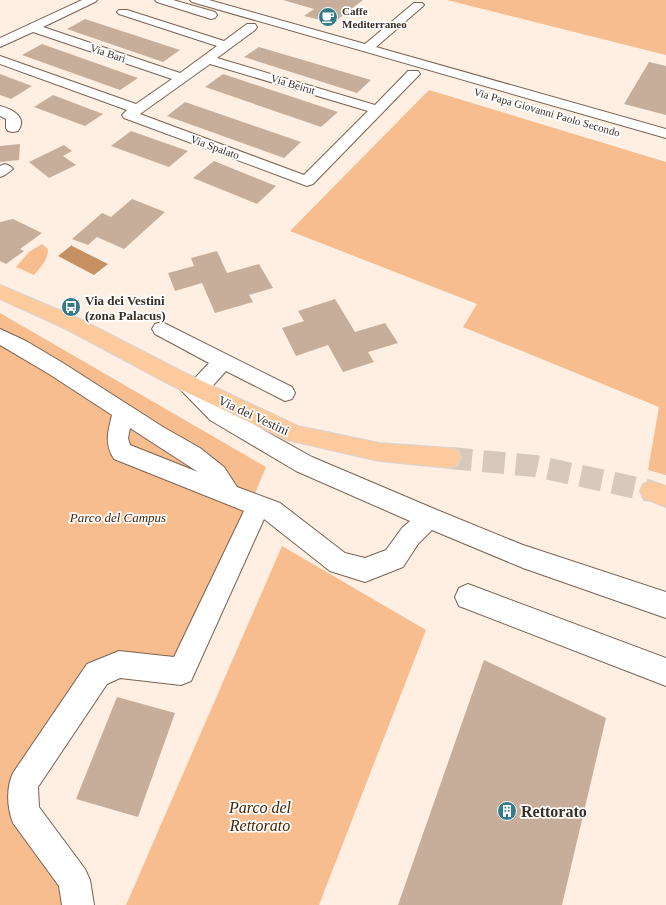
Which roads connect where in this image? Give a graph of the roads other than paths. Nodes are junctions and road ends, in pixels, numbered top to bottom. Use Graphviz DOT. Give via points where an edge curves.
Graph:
graph roads {
  1 [pos="91,0"];
  2 [pos="161,0"];
  3 [pos="196,0"];
  4 [pos="418,5"];
  5 [pos="123,12"];
  6 [pos="252,24"];
  7 [pos="33,28"];
  8 [pos="0,43"];
  9 [pos="225,45"];
  10 [pos="371,50"];
  11 [pos="354,56"];
  12 [pos="207,58"];
  13 [pos="0,60"];
  14 [pos="440,70"];
  15 [pos="413,74"];
  16 [pos="182,78"];
  17 [pos="427,78"];
  18 [pos="138,109"];
  19 [pos="0,110"];
  20 [pos="378,110"];
  21 [pos="14,128"];
  22 [pos="666,134"];
  23 [pos="666,147"];
  24 [pos="0,278"];
  25 [pos="0,292"];
  26 [pos="73,324"];
  27 [pos="162,329"];
  28 [pos="0,336"];
  29 [pos="223,361"];
  30 [pos="193,386"];
  31 [pos="285,393"];
  32 [pos="123,412"];
  33 [pos="450,458"];
  34 [pos="230,494"];
  35 [pos="259,506"];
  36 [pos="429,518"];
  37 [pos="468,597"];
  38 [pos="666,605"];
  39 [pos="666,672"];
  40 [pos="78,905"];
  1 -- 7 [label="street"];
  2 -- 6 [label="street, Via Papa Giovanni Paolo Secondo"];
  3 -- 6 [label="street, Via Papa Giovanni Paolo Secondo"];
  4 -- 10 [label="street"];
  5 -- 9 [label="street"];
  6 -- 9 [label="street"];
  6 -- 10 [label="street, Via Papa Giovanni Paolo Secondo" via="316,34"];
  6 -- 11 [label="street, Via Papa Giovanni Paolo Secondo"];
  7 -- 8 [label="street"];
  7 -- 16 [label="street, Via Bari"];
  9 -- 12 [label="street"];
  10 -- 11 [label="street, Via Papa Giovanni Paolo Secondo" via="377,54 371,58"];
  10 -- 14 [label="street, Via Papa Giovanni Paolo Secondo"];
  11 -- 15 [label="street, Via Papa Giovanni Paolo Secondo"];
  12 -- 16 [label="street"];
  12 -- 20 [label="street, Via Beirut"];
  13 -- 18 [label="street"];
  14 -- 17 [label="street, Via Papa Giovanni Paolo Secondo" via="424,70 422,73"];
  14 -- 22 [label="street, Via Papa Giovanni Paolo Secondo"];
  15 -- 17 [label="street, Via Papa Giovanni Paolo Secondo"];
  15 -- 20 [label="street, Via Spalato"];
  16 -- 18 [label="street"];
  17 -- 23 [label="street, Via Papa Giovanni Paolo Secondo"];
  18 -- 20 [label="street, Via Spalato" via="129,115 307,181"];
  19 -- 21 [label="street" via="13,117"];
  24 -- 26 [label="main road, Via dei Vestini" via="36,297"];
  25 -- 26 [label="main road, Via dei Vestini"];
  26 -- 30 [label="main road, Via dei Vestini"];
  27 -- 29 [label="street"];
  28 -- 32 [label="street" via="34,354"];
  29 -- 30 [label="street"];
  29 -- 31 [label="street"];
  30 -- 33 [label="main road, Via dei Vestini" via="295,434 379,452"];
  30 -- 36 [label="street" via="217,414 304,464"];
  32 -- 34 [label="street" via="195,456 216,474"];
  32 -- 34 [label="street" via="117,441 122,452"];
  34 -- 35 [label="street"];
  35 -- 36 [label="street" via="272,510 339,563 365,570 394,559 410,536"];
  35 -- 40 [label="street" via="181,671 119,664 96,674 23,783 24,812 74,880"];
  36 -- 38 [label="street" via="523,556"];
  37 -- 39 [label="street"];
}
